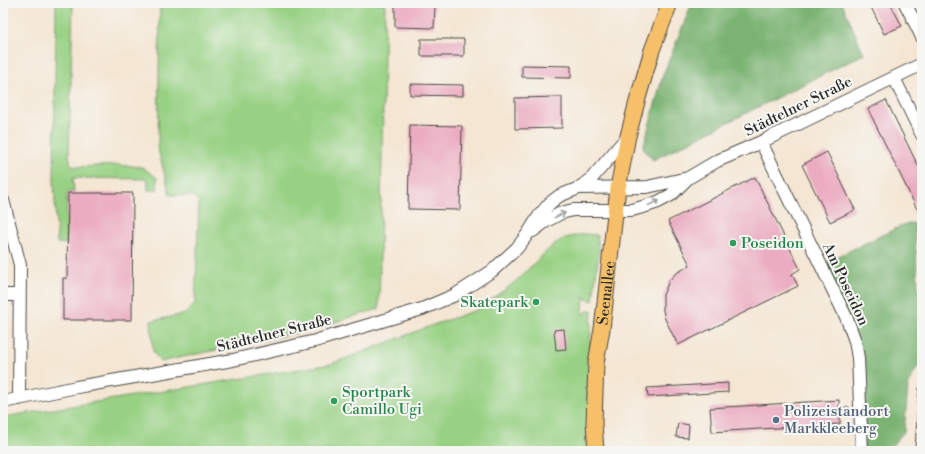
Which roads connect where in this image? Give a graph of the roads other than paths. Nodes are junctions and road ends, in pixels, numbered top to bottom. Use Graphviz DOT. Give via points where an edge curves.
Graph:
graph roads {
  1 [pos="670,3"];
  2 [pos="905,3"];
  3 [pos="922,37"];
  4 [pos="922,64"];
  5 [pos="894,78"];
  6 [pos="921,129"];
  7 [pos="628,136"];
  8 [pos="761,142"];
  9 [pos="688,178"];
  10 [pos="579,188"];
  11 [pos="618,188"];
  12 [pos="3,200"];
  13 [pos="616,210"];
  14 [pos="527,236"];
  15 [pos="3,295"];
  16 [pos="19,296"];
  17 [pos="19,399"];
  18 [pos="3,402"];
  19 [pos="596,451"];
  20 [pos="862,451"];
  1 -- 7 [label="main road, Seenallee" via="652,50"];
  2 -- 3 [label="street"];
  4 -- 5 [label="street, Städtelner Straße"];
  5 -- 6 [label="street"];
  5 -- 8 [label="street, Städtelner Straße"];
  7 -- 10 [label="street, Seenallee" via="592,178"];
  7 -- 11 [label="main road, Seenallee"];
  8 -- 9 [label="street, Städtelner Straße"];
  8 -- 20 [label="street, Am Poseidon" via="847,319 855,341"];
  9 -- 11 [label="street, Städtelner Straße" via="647,187"];
  13 -- 9 [label="street, Städtelner Straße, one-way" via="632,210 658,202 671,195"];
  10 -- 11 [label="street, Städtelner Straße"];
  10 -- 14 [label="street, Städtelner Straße" via="559,196 550,203"];
  11 -- 13 [label="main road, Seenallee"];
  12 -- 16 [label="street" via="20,266"];
  14 -- 13 [label="street, Städtelner Straße, one-way" via="561,213 583,209"];
  13 -- 19 [label="main road, Seenallee" via="596,363"];
  14 -- 17 [label="street, Städtelner Straße" via="504,260 474,283 444,300 416,311 315,341 234,360"];
  15 -- 16 [label="street"];
  16 -- 17 [label="street"];
  17 -- 18 [label="street, Städtelner Straße"];
}
